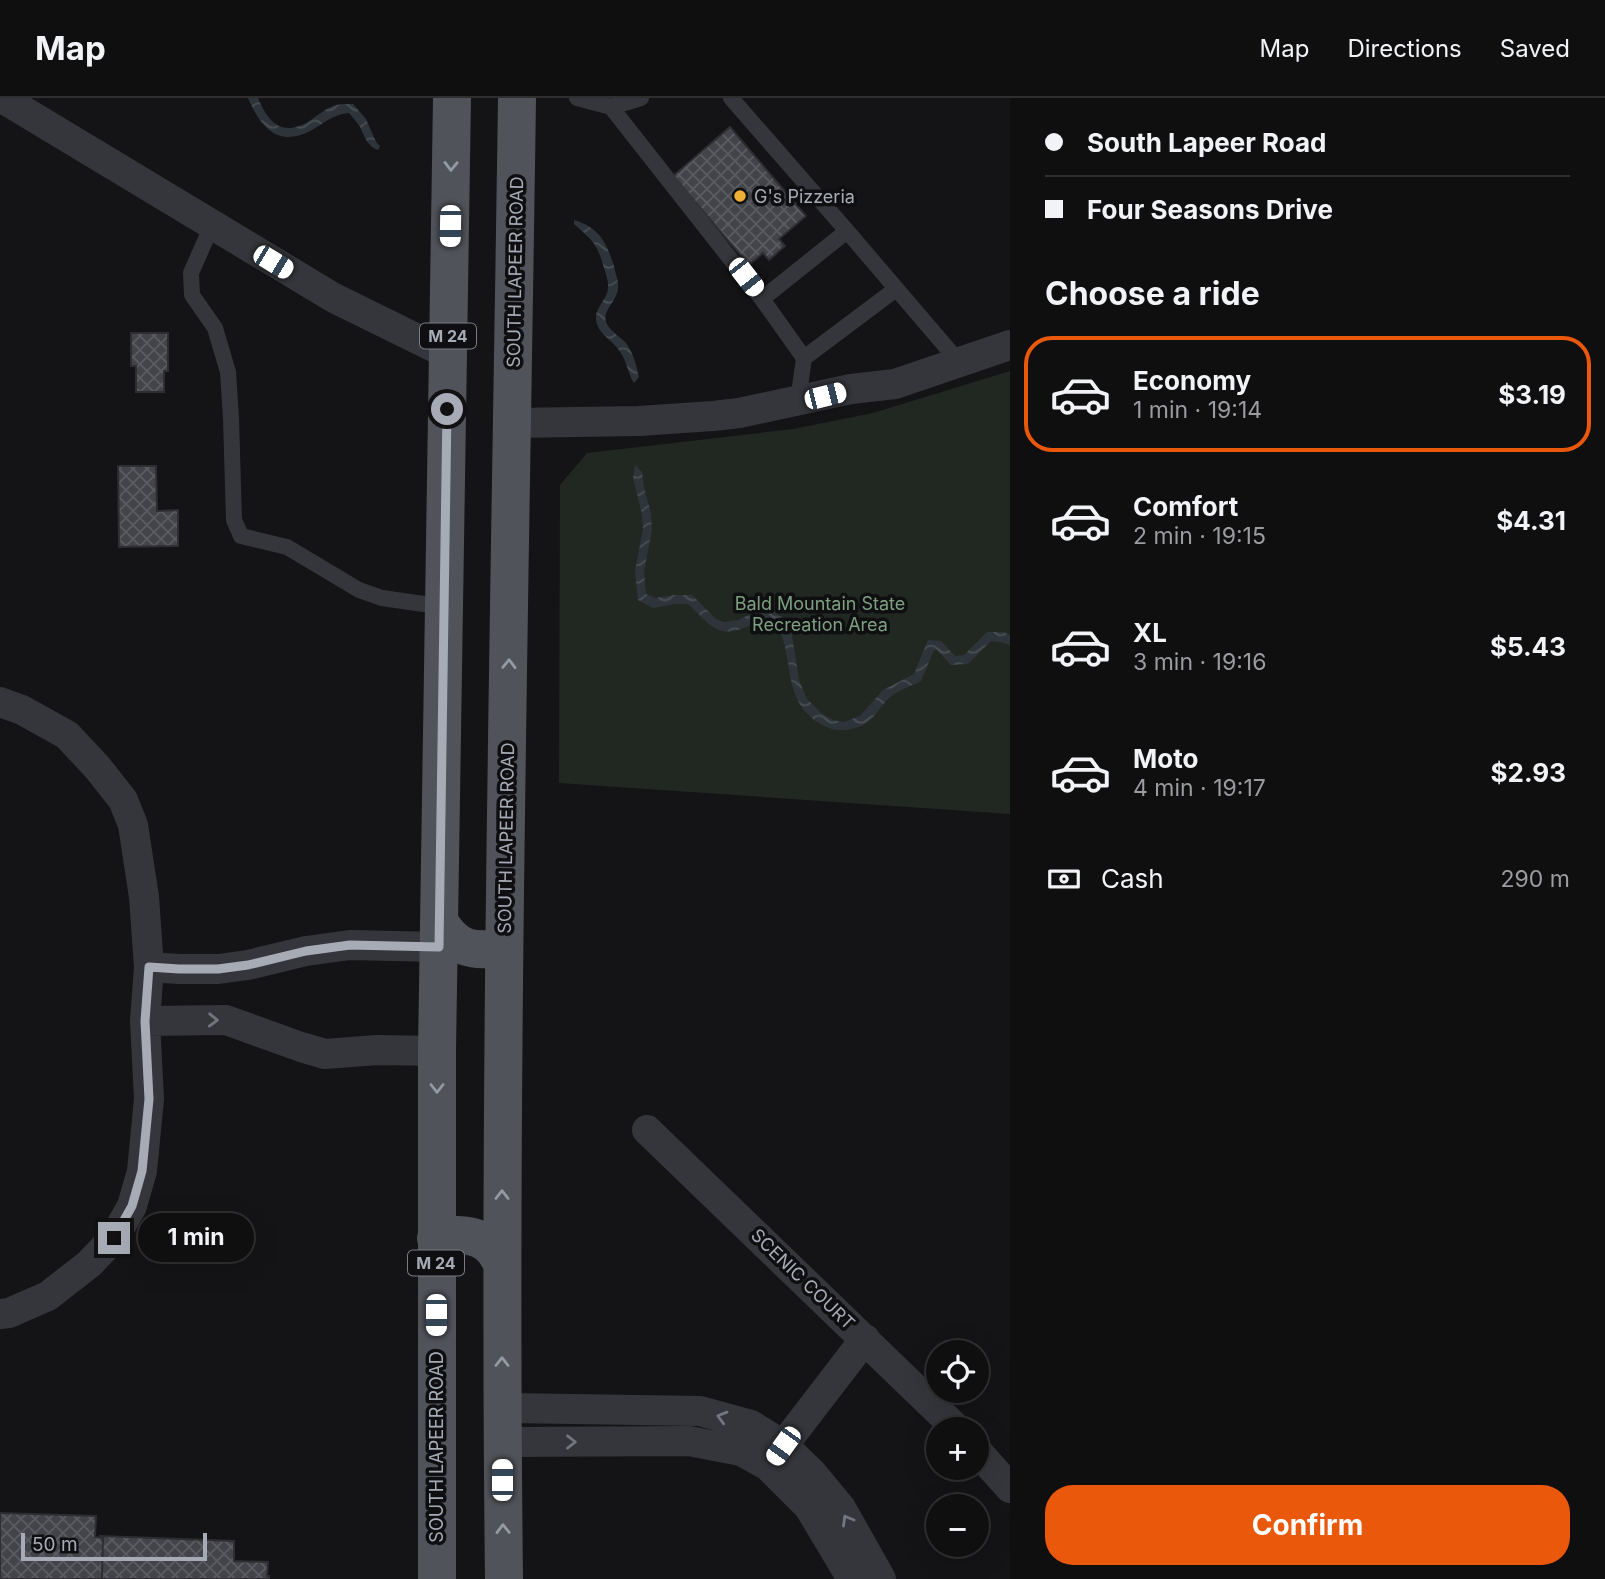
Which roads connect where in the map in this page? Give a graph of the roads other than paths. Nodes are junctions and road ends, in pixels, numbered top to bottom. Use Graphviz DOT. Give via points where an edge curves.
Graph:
graph roads {
  1 [pos="2,98"];
  2 [pos="452,98"];
  3 [pos="517,98"];
  4 [pos="577,98"];
  5 [pos="641,98"];
  6 [pos="731,98"];
  7 [pos="611,107"];
  8 [pos="212,225"];
  9 [pos="847,231"];
  10 [pos="896,289"];
  11 [pos="762,299"];
  12 [pos="1010,345"];
  13 [pos="448,354"];
  14 [pos="804,358"];
  15 [pos="959,362"];
  16 [pos="798,401"];
  17 [pos="512,423"];
  18 [pos="444,607"];
  19 [pos="0,702"];
  20 [pos="439,934"];
  21 [pos="504,947"];
  22 [pos="149,967"];
  23 [pos="145,1021"];
  24 [pos="437,1051"];
  25 [pos="647,1130"];
  26 [pos="436,1238"];
  27 [pos="502,1263"];
  28 [pos="0,1314"];
  29 [pos="865,1339"];
  30 [pos="944,1417"];
  31 [pos="502,1425"];
  32 [pos="775,1456"];
  33 [pos="989,1465"];
  34 [pos="1010,1488"];
  35 [pos="437,1579"];
  36 [pos="504,1579"];
  37 [pos="852,1579"];
  38 [pos="881,1579"];
  1 -- 8 [label="street"];
  2 -- 13 [label="main road, SOUTH LAPEER ROAD / M 24, one-way"];
  3 -- 17 [label="main road, SOUTH LAPEER ROAD"];
  4 -- 7 [label="lane"];
  5 -- 7 [label="lane"];
  6 -- 9 [label="lane"];
  7 -- 11 [label="lane"];
  8 -- 13 [label="street" via="334,298"];
  8 -- 18 [label="lane" via="191,273 192,295 215,328 228,372 234,520 241,536 287,547 359,590"];
  9 -- 10 [label="lane"];
  9 -- 11 [label="lane"];
  10 -- 14 [label="lane"];
  10 -- 15 [label="lane"];
  11 -- 14 [label="lane"];
  12 -- 15 [label="street"];
  13 -- 18 [label="main road, SOUTH LAPEER ROAD / M 24"];
  14 -- 16 [label="lane"];
  15 -- 16 [label="street" via="895,384"];
  16 -- 17 [label="street" via="713,416"];
  21 -- 17 [label="main road, SOUTH LAPEER ROAD, one-way"];
  18 -- 20 [label="main road, SOUTH LAPEER ROAD / M 24"];
  19 -- 22 [label="street" via="67,735 123,800 139,858"];
  20 -- 21 [label="main road" via="466,948"];
  20 -- 22 [label="street" via="306,951 218,969"];
  20 -- 24 [label="main road, SOUTH LAPEER ROAD / M 24"];
  27 -- 21 [label="main road, SOUTH LAPEER ROAD, one-way"];
  22 -- 23 [label="street"];
  23 -- 24 [label="street, one-way" via="226,1020 325,1054"];
  23 -- 28 [label="street" via="149,1099 142,1171 132,1206 114,1238 89,1264 48,1296"];
  24 -- 26 [label="main road, SOUTH LAPEER ROAD / M 24, one-way"];
  25 -- 29 [label="street, SCENIC COURT"];
  26 -- 27 [label="main road" via="470,1236 493,1249"];
  26 -- 35 [label="main road, SOUTH LAPEER ROAD / M 24"];
  31 -- 27 [label="main road, SOUTH LAPEER ROAD, one-way"];
  29 -- 30 [label="street, SCENIC COURT"];
  29 -- 32 [label="street"];
  31 -- 32 [label="street" via="689,1441"];
  36 -- 31 [label="main road, SOUTH LAPEER ROAD, one-way"];
  32 -- 37 [label="street"];
  38 -- 32 [label="street, one-way" via="841,1508 812,1473"];
  33 -- 34 [label="street"];
}
